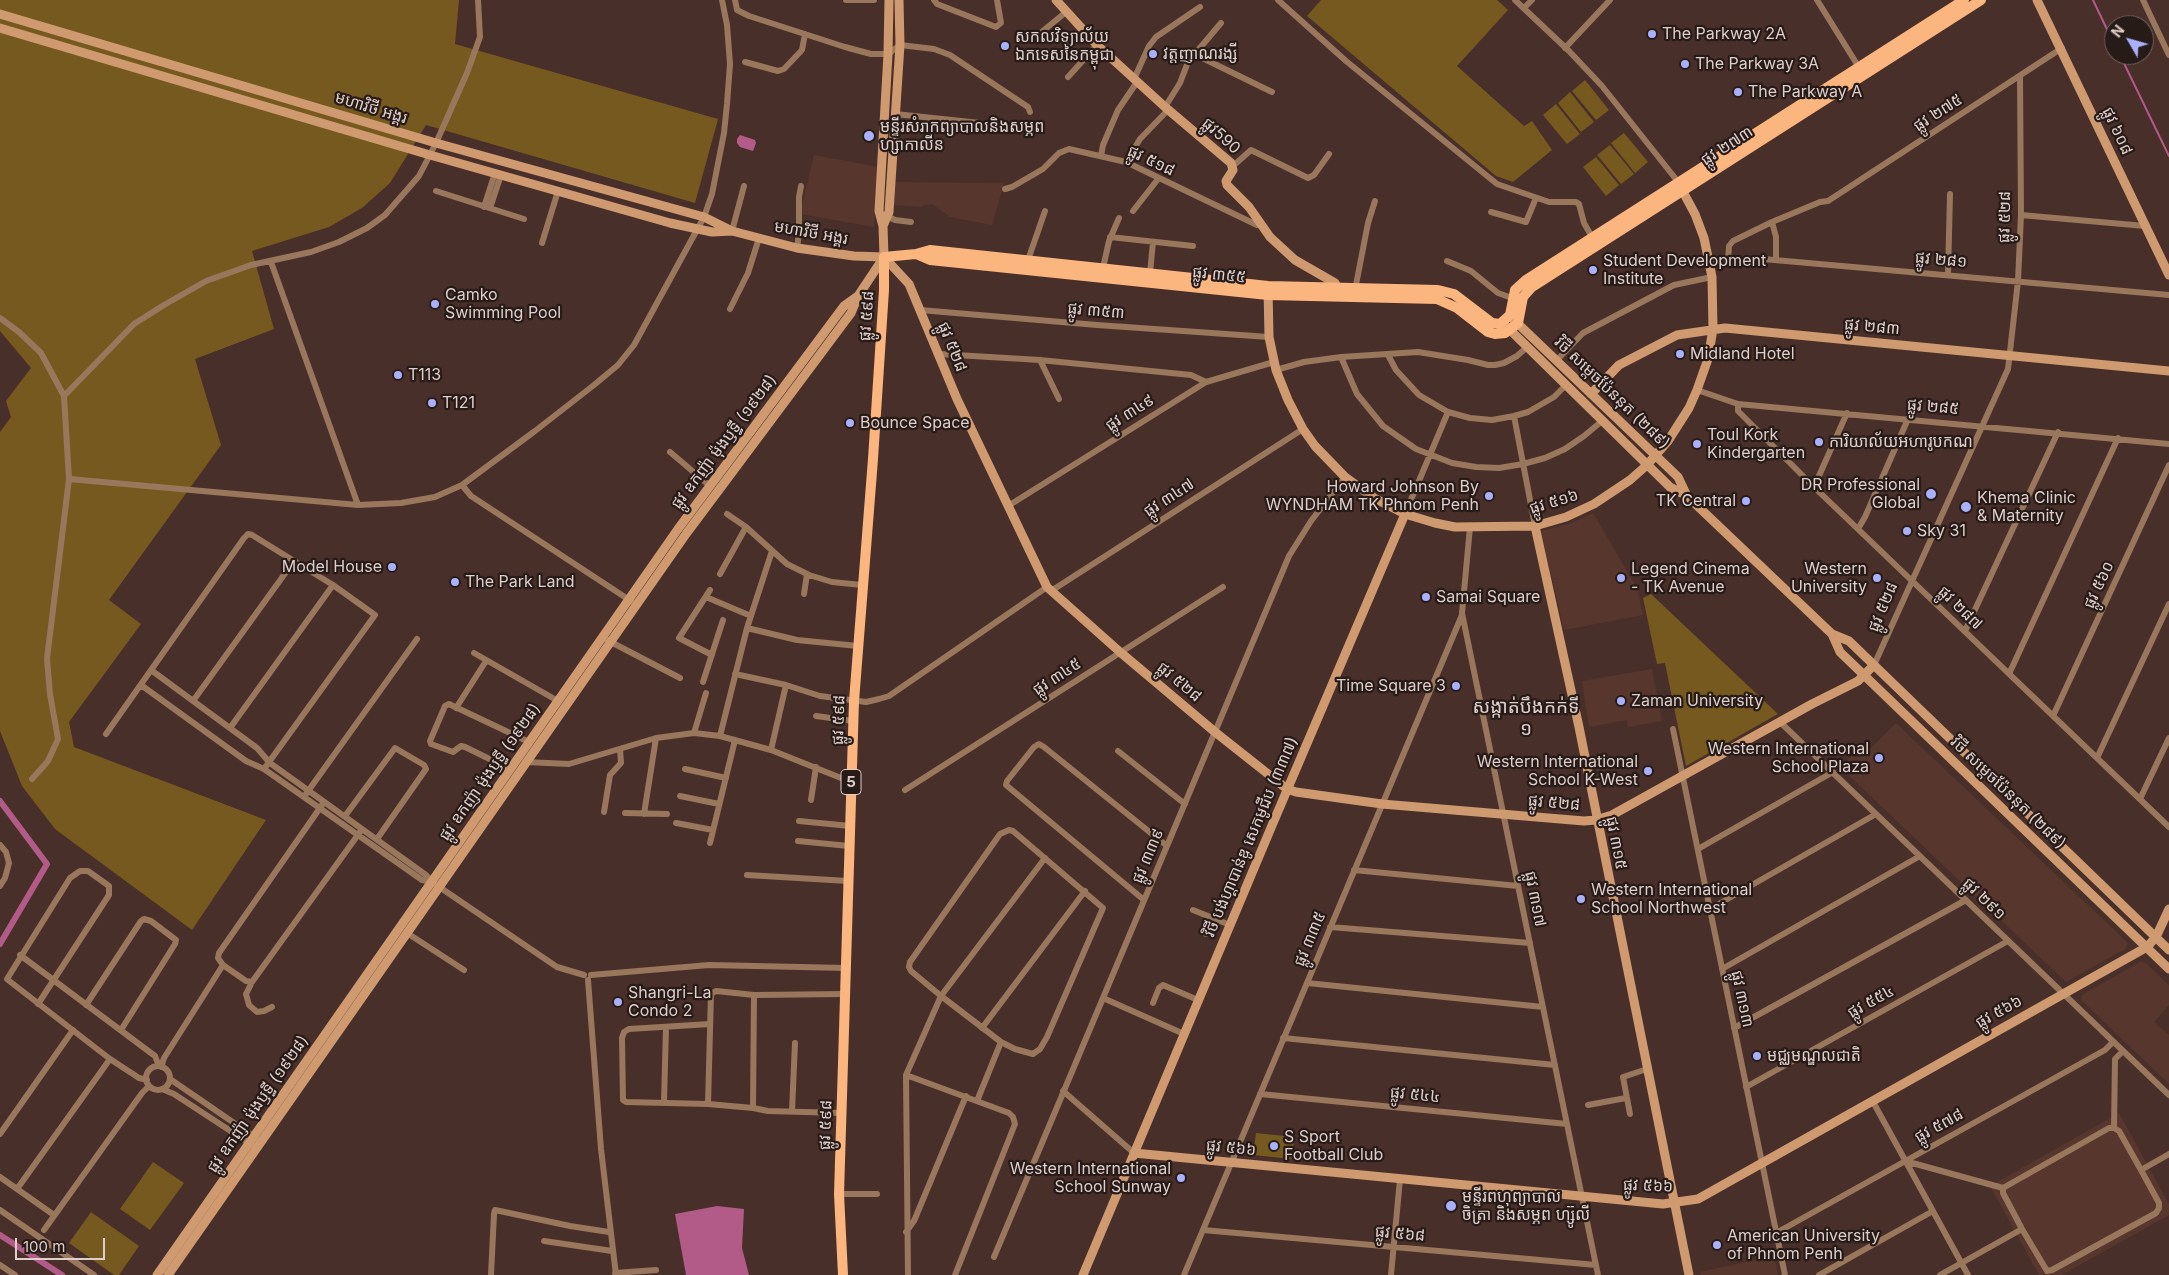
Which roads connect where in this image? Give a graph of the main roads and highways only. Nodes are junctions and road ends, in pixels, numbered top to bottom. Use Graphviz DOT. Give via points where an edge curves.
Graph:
graph roads {
  1 [pos="1964,0"];
  2 [pos="1981,0"];
  3 [pos="1918,35"];
  4 [pos="1681,187"];
  5 [pos="916,254"];
  6 [pos="884,257"];
  7 [pos="1268,290"];
  8 [pos="1510,324"];
  9 [pos="843,1275"];
  1 -- 3 [label="main road, ផ្លូវ ២៧៣"];
  2 -- 3 [label="main road, ផ្លូវ ២៧៣"];
  3 -- 4 [label="main road, ផ្លូវ ២៧៣"];
  4 -- 8 [label="main road, ផ្លូវ ២៧៣" via="1526,292"];
  4 -- 8 [label="main road, ផ្លូវ ២៧៣" via="1592,237 1526,280 1515,290 1512,298"];
  5 -- 6 [label="main road, ផ្លូវ ៣៥៥"];
  5 -- 7 [label="main road, ផ្លូវ ៣៥៥" via="930,260"];
  5 -- 7 [label="main road, ផ្លូវ ៣៥៥" via="930,250 1028,260"];
  6 -- 9 [label="main road, ផ្លូវ ៥៩៨ / 5" via="853,722 839,1194"];
  7 -- 8 [label="main road, ផ្លូវ ៣៥៥" via="1437,299 1457,308 1488,332 1499,335"];
}
